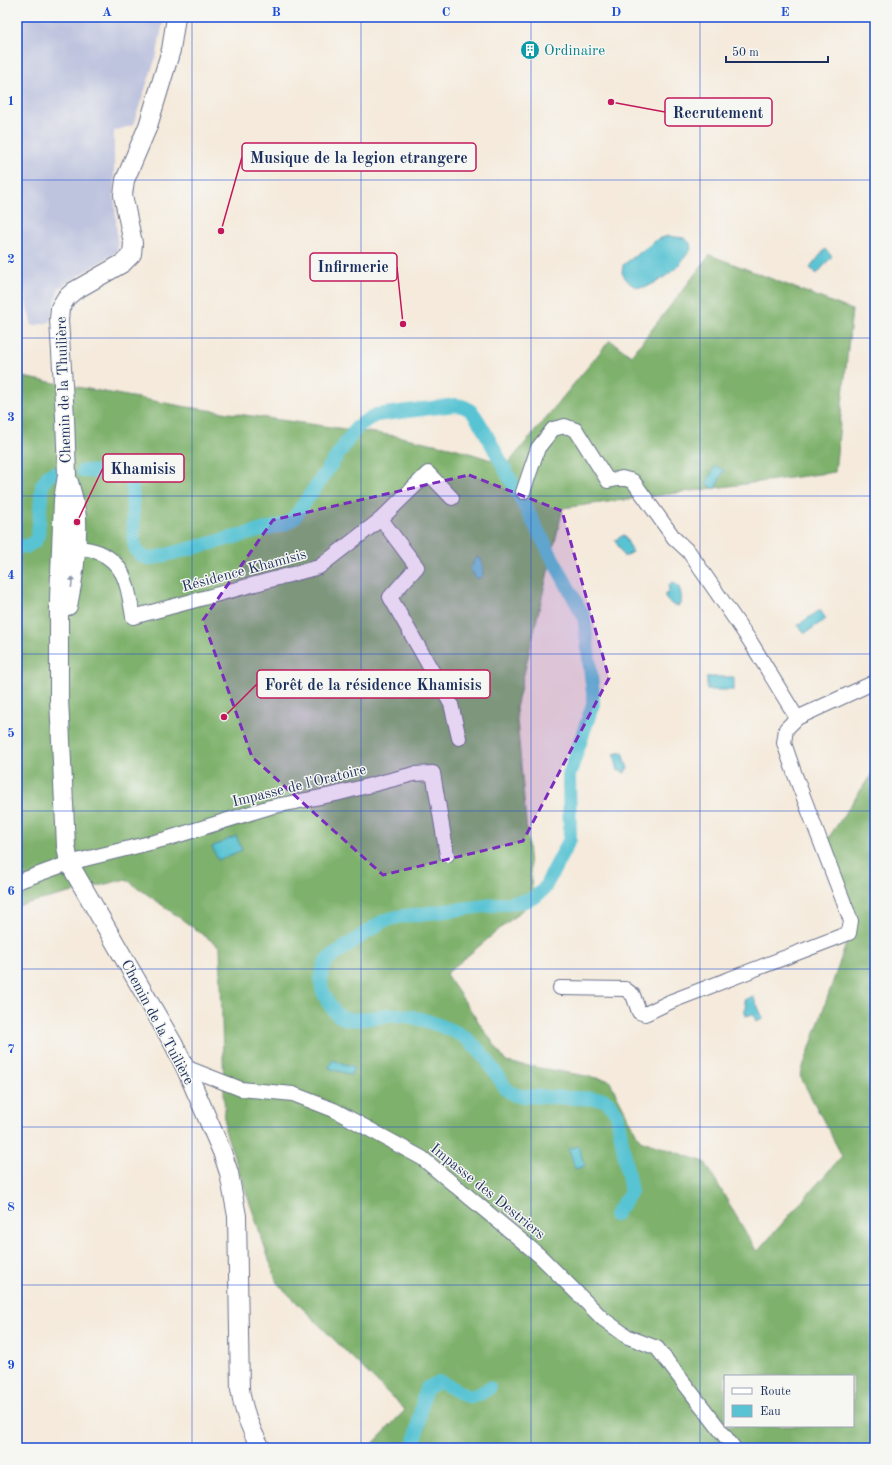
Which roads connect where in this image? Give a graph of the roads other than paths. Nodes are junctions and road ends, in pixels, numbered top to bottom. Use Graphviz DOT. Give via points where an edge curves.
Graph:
graph roads {
  1 [pos="176,17"];
  2 [pos="67,475"];
  3 [pos="523,492"];
  4 [pos="452,498"];
  5 [pos="381,519"];
  6 [pos="68,550"];
  7 [pos="59,647"];
  8 [pos="875,682"];
  9 [pos="798,718"];
  10 [pos="459,738"];
  11 [pos="447,855"];
  12 [pos="69,864"];
  13 [pos="17,882"];
  14 [pos="560,988"];
  15 [pos="185,1067"];
  16 [pos="261,1448"];
  17 [pos="734,1448"];
  1 -- 2 [label="street, Chemin de la Thuilière" via="170,50 148,126 125,180 123,195 133,243 132,254 123,263 74,291 60,308"];
  2 -- 6 [label="street, Chemin de la Thuilière" via="62,508"];
  2 -- 6 [label="street, Chemin de la Thuilière" via="77,517"];
  3 -- 9 [label="street" via="538,448 553,429 565,426 576,430 608,481 622,478 633,481 674,538 689,552 750,641"];
  4 -- 5 [label="street" via="428,473"];
  5 -- 6 [label="street, Résidence Khamisis" via="319,567 134,617 124,574 114,562 98,551"];
  5 -- 10 [label="street" via="417,567 390,597 451,704"];
  6 -- 7 [label="street, Chemin de la Thuilière" via="59,598"];
  7 -- 12 [label="street, Chemin de la Tuilière" via="63,802"];
  8 -- 9 [label="street"];
  9 -- 14 [label="street" via="786,729 784,744 851,921 849,933 672,1001 645,1014 639,1012 633,995 625,989"];
  11 -- 12 [label="street, Impasse de l'Oratoire" via="433,773 414,774 336,794 270,806 166,839"];
  12 -- 13 [label="street"];
  12 -- 15 [label="street, Chemin de la Tuilière"];
  15 -- 16 [label="street, Chemin de la Tuilière" via="222,1152 236,1208 240,1389 248,1423"];
  15 -- 17 [label="street, Impasse des Destriers" via="241,1089 293,1094 307,1099 334,1110 422,1158 540,1256 603,1319 628,1337 656,1348"];
}
